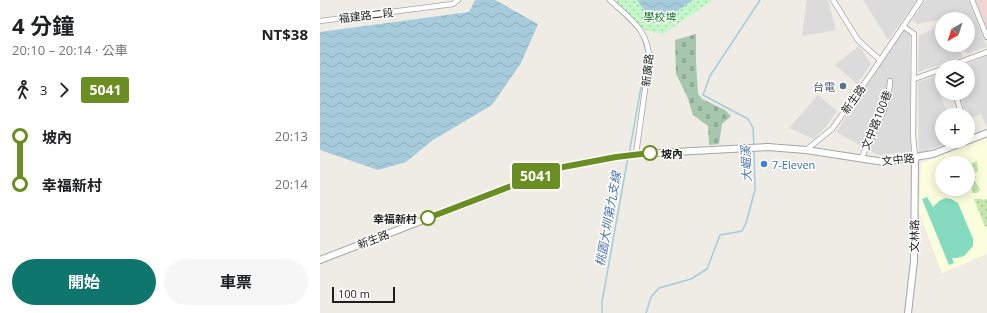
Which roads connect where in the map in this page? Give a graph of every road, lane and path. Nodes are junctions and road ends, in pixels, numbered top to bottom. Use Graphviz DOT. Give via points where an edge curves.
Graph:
graph roads {
  1 [pos="458,0"];
  2 [pos="610,0"];
  3 [pos="833,0"];
  4 [pos="921,0"];
  5 [pos="972,0"];
  6 [pos="320,21"];
  7 [pos="903,26"];
  8 [pos="987,36"];
  9 [pos="987,52"];
  10 [pos="880,60"];
  11 [pos="966,60"];
  12 [pos="935,72"];
  13 [pos="914,79"];
  14 [pos="890,81"];
  15 [pos="987,133"];
  16 [pos="975,139"];
  17 [pos="950,148"];
  18 [pos="806,150"];
  19 [pos="636,154"];
  20 [pos="915,158"];
  21 [pos="861,159"];
  22 [pos="320,260"];
  23 [pos="908,313"];
  1 -- 6 [label="street, 福建路二段" via="453,4"];
  2 -- 19 [label="street, 新廣路" via="641,30 650,49"];
  3 -- 10 [label="street" via="858,40"];
  4 -- 7 [label="street, 新生路"];
  5 -- 8 [label="street"];
  7 -- 10 [label="street, 新生路"];
  7 -- 13 [label="street" via="914,34"];
  9 -- 11 [label="street"];
  10 -- 18 [label="street, 新生路" via="832,129"];
  12 -- 13 [label="street"];
  13 -- 20 [label="street"];
  14 -- 21 [label="street, 文中路100巷" via="890,91"];
  15 -- 16 [label="street, 文中路"];
  17 -- 20 [label="street, 文中路"];
  18 -- 19 [label="street, 新生路" via="768,147"];
  18 -- 21 [label="street, 文中路"];
  19 -- 22 [label="street, 新生路" via="558,168"];
  20 -- 21 [label="street, 文中路" via="884,162"];
  20 -- 23 [label="street, 文林路" via="914,261"];
}
